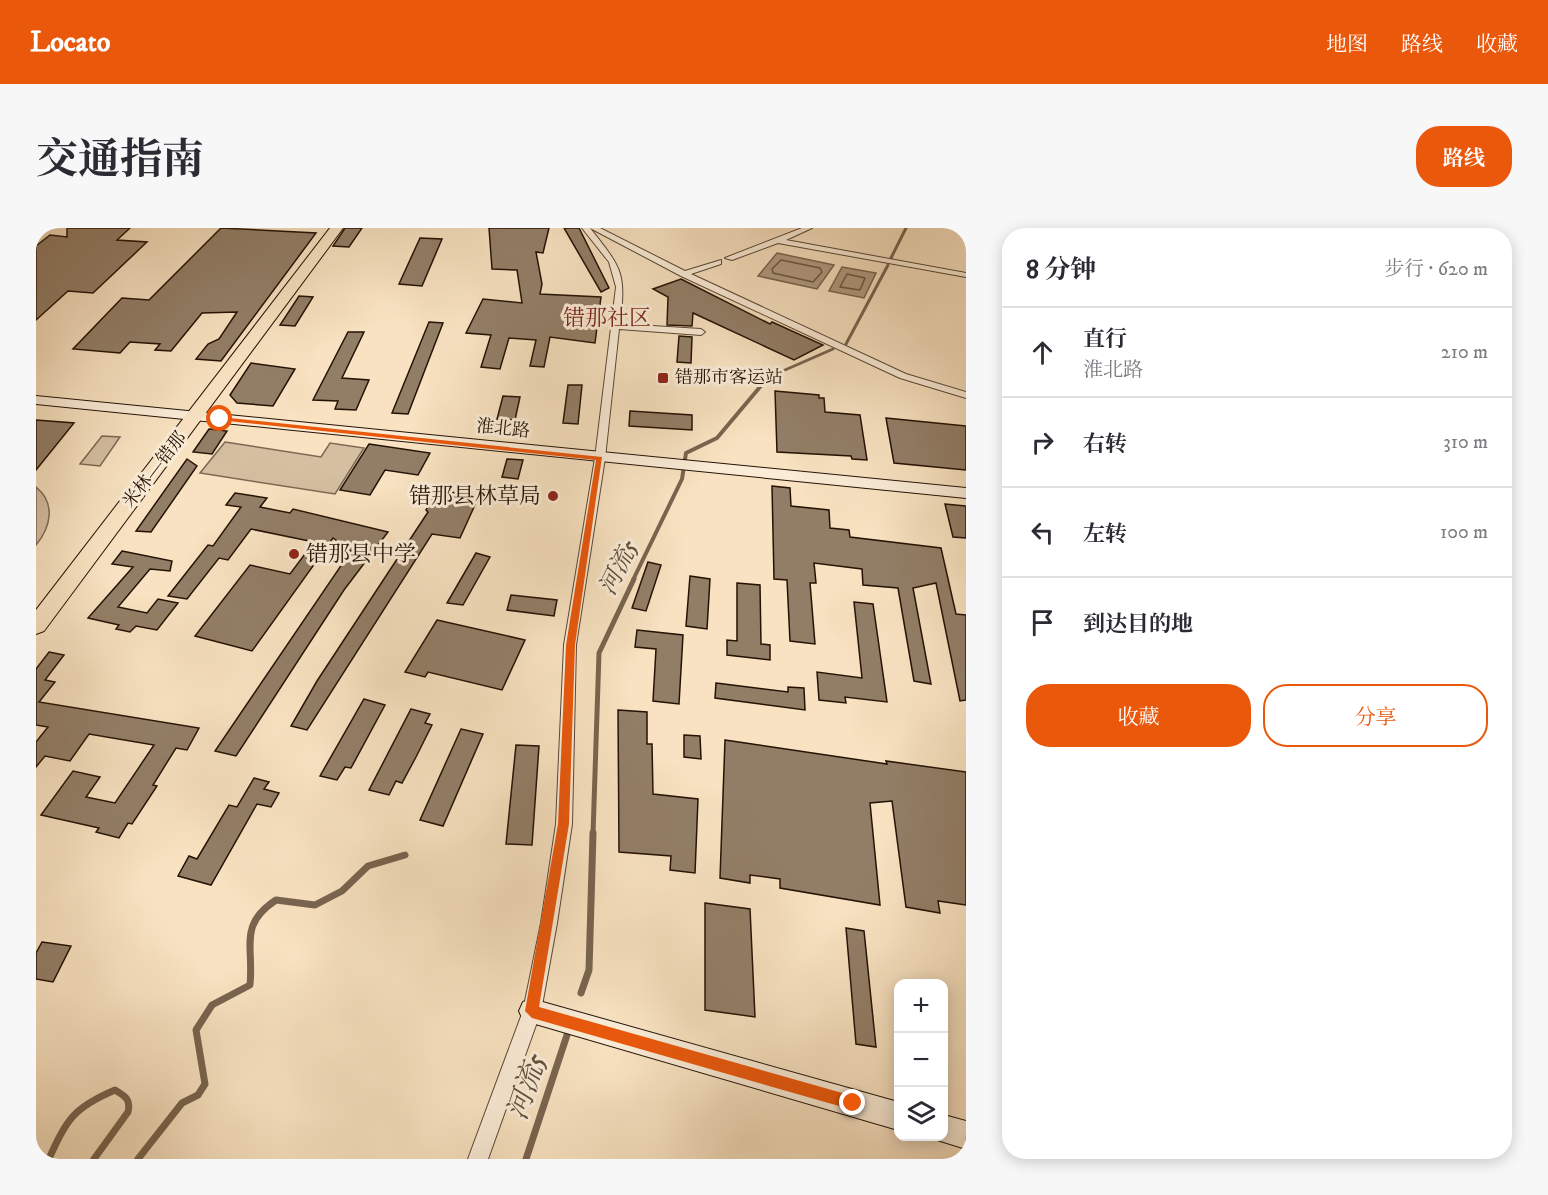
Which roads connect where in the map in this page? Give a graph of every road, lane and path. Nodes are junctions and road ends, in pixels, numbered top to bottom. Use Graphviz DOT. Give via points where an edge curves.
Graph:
graph roads {
  1 [pos="337,228"];
  2 [pos="586,228"];
  3 [pos="594,228"];
  4 [pos="808,228"];
  5 [pos="778,241"];
  6 [pos="729,258"];
  7 [pos="718,262"];
  8 [pos="684,274"];
  9 [pos="966,275"];
  10 [pos="615,326"];
  11 [pos="701,332"];
  12 [pos="966,395"];
  13 [pos="36,400"];
  14 [pos="196,416"];
  15 [pos="600,458"];
  16 [pos="966,493"];
  17 [pos="36,626"];
  18 [pos="532,1011"];
  19 [pos="894,1115"];
  20 [pos="948,1129"];
  21 [pos="966,1135"];
  22 [pos="478,1159"];
  1 -- 14 [label="highway, 米林—错那"];
  2 -- 10 [label="street" via="617,271 620,287"];
  3 -- 8 [label="street"];
  4 -- 5 [label="street"];
  5 -- 6 [label="street"];
  5 -- 9 [label="street"];
  7 -- 8 [label="street"];
  8 -- 12 [label="street" via="903,376"];
  10 -- 11 [label="street"];
  10 -- 15 [label="street"];
  13 -- 14 [label="street, 淮北路"];
  14 -- 15 [label="street, 淮北路"];
  14 -- 17 [label="highway, 米林—错那"];
  15 -- 16 [label="street, 淮北路"];
  15 -- 18 [label="street" via="570,645 564,824"];
  18 -- 19 [label="street"];
  18 -- 22 [label="street"];
  20 -- 21 [label="street"];
}
